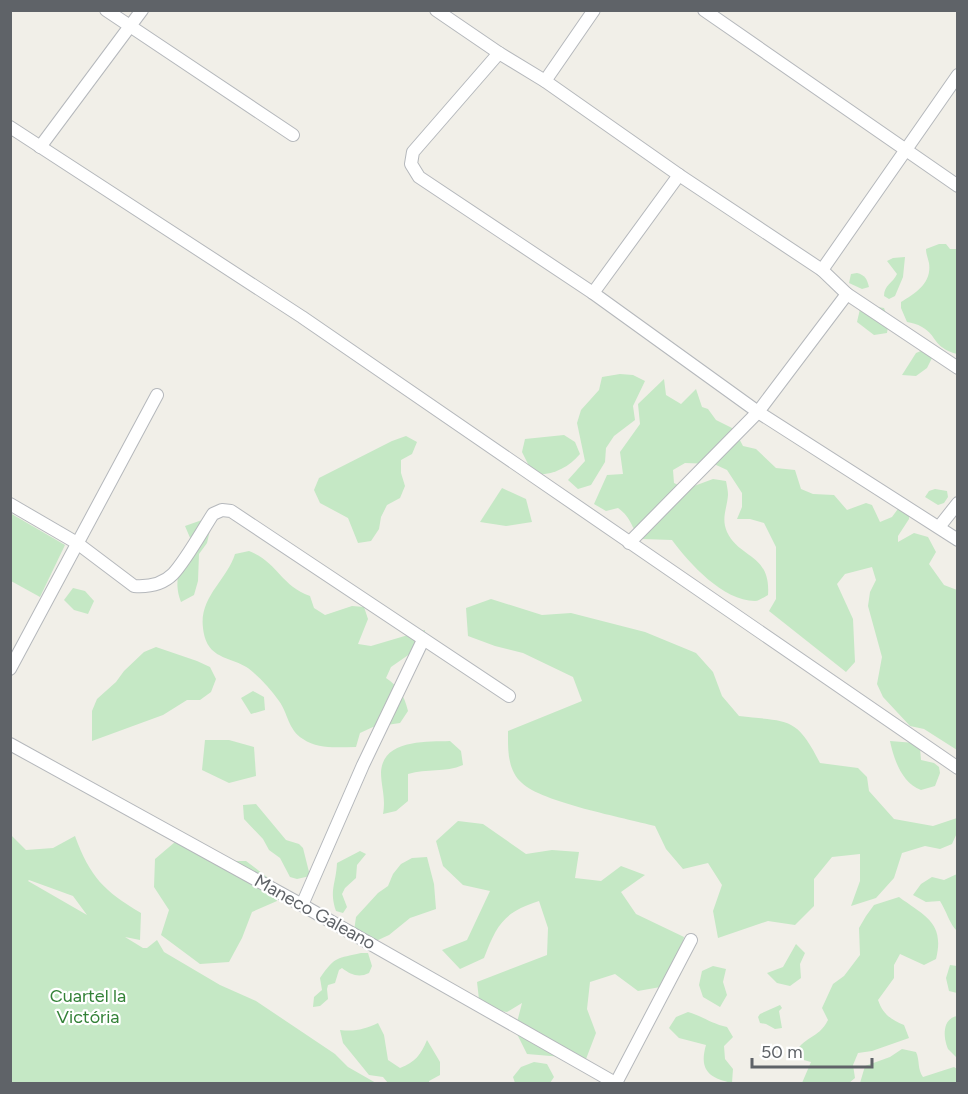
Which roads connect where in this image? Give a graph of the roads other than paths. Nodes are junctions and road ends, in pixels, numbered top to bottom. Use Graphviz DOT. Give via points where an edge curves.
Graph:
graph roads {
  1 [pos="106,10"];
  2 [pos="142,10"];
  3 [pos="436,10"];
  4 [pos="594,10"];
  5 [pos="704,10"];
  6 [pos="130,27"];
  7 [pos="499,53"];
  8 [pos="957,75"];
  9 [pos="545,81"];
  10 [pos="10,128"];
  11 [pos="293,135"];
  12 [pos="40,147"];
  13 [pos="904,150"];
  14 [pos="679,176"];
  15 [pos="957,186"];
  16 [pos="822,270"];
  17 [pos="592,293"];
  18 [pos="848,294"];
  19 [pos="957,368"];
  20 [pos="157,395"];
  21 [pos="758,412"];
  22 [pos="957,503"];
  23 [pos="10,504"];
  24 [pos="939,527"];
  25 [pos="957,540"];
  26 [pos="77,543"];
  27 [pos="629,543"];
  28 [pos="423,640"];
  29 [pos="10,669"];
  30 [pos="509,696"];
  31 [pos="10,744"];
  32 [pos="957,768"];
  33 [pos="302,905"];
  34 [pos="691,940"];
  35 [pos="617,1083"];
  1 -- 6 [label="street"];
  2 -- 6 [label="street"];
  3 -- 7 [label="street"];
  4 -- 9 [label="street"];
  5 -- 13 [label="street"];
  6 -- 11 [label="street"];
  6 -- 12 [label="street"];
  7 -- 9 [label="street"];
  7 -- 17 [label="street" via="413,152 411,164 419,177"];
  8 -- 13 [label="street"];
  9 -- 14 [label="street"];
  10 -- 12 [label="street"];
  12 -- 27 [label="street" via="302,317"];
  13 -- 15 [label="street"];
  13 -- 16 [label="street"];
  14 -- 16 [label="street"];
  14 -- 17 [label="street"];
  16 -- 18 [label="street"];
  17 -- 21 [label="street"];
  18 -- 19 [label="street"];
  18 -- 21 [label="street"];
  20 -- 26 [label="street"];
  21 -- 24 [label="street"];
  21 -- 27 [label="street"];
  22 -- 24 [label="street"];
  23 -- 26 [label="street"];
  24 -- 25 [label="street"];
  26 -- 28 [label="street" via="134,586 153,585 173,574 213,514 231,511"];
  26 -- 29 [label="street"];
  27 -- 32 [label="street"];
  28 -- 30 [label="street"];
  28 -- 33 [label="street"];
  31 -- 33 [label="street, Maneco Galeano"];
  33 -- 35 [label="street, Maneco Galeano"];
  34 -- 35 [label="street"];
}
